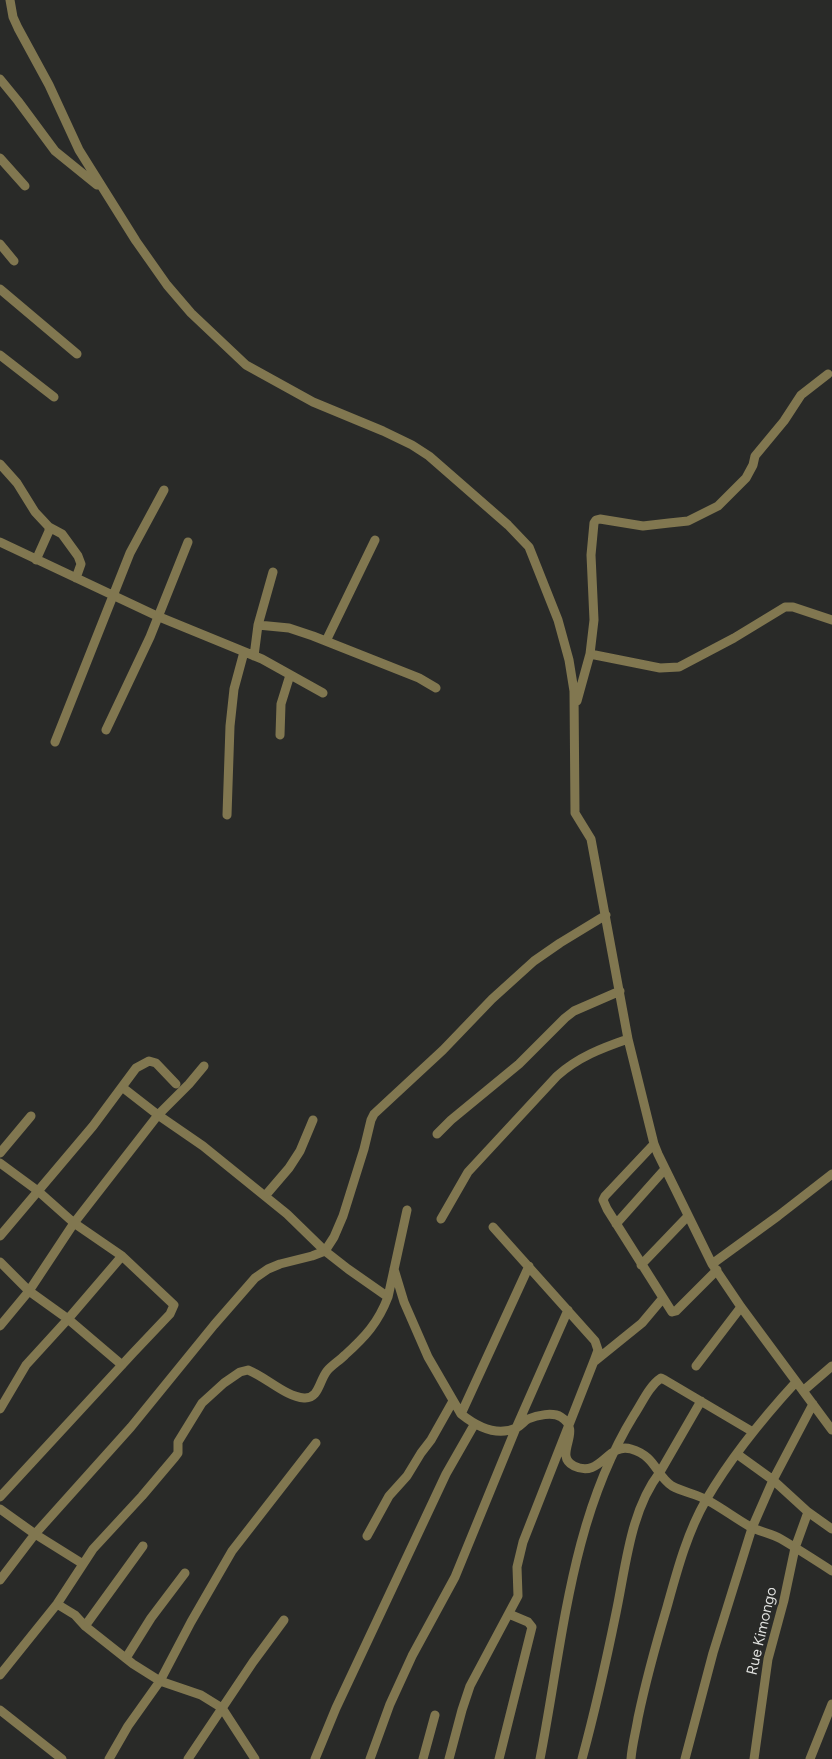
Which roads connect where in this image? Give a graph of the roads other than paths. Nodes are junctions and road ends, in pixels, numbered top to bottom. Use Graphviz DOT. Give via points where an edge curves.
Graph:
graph roads {
  1 [pos="10,0"];
  2 [pos="0,79"];
  3 [pos="0,158"];
  4 [pos="25,186"];
  5 [pos="101,188"];
  6 [pos="0,244"];
  7 [pos="14,261"];
  8 [pos="0,289"];
  9 [pos="78,354"];
  10 [pos="0,355"];
  11 [pos="828,374"];
  12 [pos="54,397"];
  13 [pos="0,464"];
  14 [pos="164,490"];
  15 [pos="49,527"];
  16 [pos="375,540"];
  17 [pos="0,542"];
  18 [pos="188,542"];
  19 [pos="36,560"];
  20 [pos="273,572"];
  21 [pos="76,578"];
  22 [pos="112,595"];
  23 [pos="157,616"];
  24 [pos="832,620"];
  25 [pos="258,625"];
  26 [pos="326,641"];
  27 [pos="244,652"];
  28 [pos="590,654"];
  29 [pos="254,656"];
  30 [pos="290,675"];
  31 [pos="436,688"];
  32 [pos="323,693"];
  33 [pos="574,710"];
  34 [pos="106,730"];
  35 [pos="280,735"];
  36 [pos="55,742"];
  37 [pos="227,815"];
  38 [pos="606,915"];
  39 [pos="620,991"];
  40 [pos="628,1038"];
  41 [pos="204,1066"];
  42 [pos="176,1084"];
  43 [pos="122,1087"];
  44 [pos="158,1115"];
  45 [pos="31,1116"];
  46 [pos="314,1120"];
  47 [pos="438,1134"];
  48 [pos="654,1144"];
  49 [pos="0,1153"];
  50 [pos="0,1163"];
  51 [pos="665,1169"];
  52 [pos="832,1174"];
  53 [pos="38,1191"];
  54 [pos="265,1196"];
  55 [pos="407,1210"];
  56 [pos="688,1216"];
  57 [pos="442,1219"];
  58 [pos="74,1223"];
  59 [pos="616,1224"];
  60 [pos="493,1226"];
  61 [pos="0,1236"];
  62 [pos="325,1251"];
  63 [pos="122,1256"];
  64 [pos="0,1262"];
  65 [pos="641,1265"];
  66 [pos="529,1266"];
  67 [pos="394,1267"];
  68 [pos="715,1267"];
  69 [pos="29,1291"];
  70 [pos="388,1297"];
  71 [pos="662,1298"];
  72 [pos="741,1307"];
  73 [pos="568,1310"];
  74 [pos="68,1319"];
  75 [pos="0,1326"];
  76 [pos="594,1361"];
  77 [pos="122,1365"];
  78 [pos="696,1366"];
  79 [pos="832,1366"];
  80 [pos="796,1382"];
  81 [pos="803,1391"];
  82 [pos="453,1401"];
  83 [pos="700,1401"];
  84 [pos="813,1404"];
  85 [pos="0,1409"];
  86 [pos="461,1414"];
  87 [pos="474,1425"];
  88 [pos="569,1426"];
  89 [pos="516,1428"];
  90 [pos="832,1430"];
  91 [pos="753,1432"];
  92 [pos="316,1443"];
  93 [pos="615,1450"];
  94 [pos="737,1454"];
  95 [pos="660,1472"];
  96 [pos="773,1480"];
  97 [pos="0,1497"];
  98 [pos="706,1500"];
  99 [pos="0,1509"];
  100 [pos="808,1512"];
  101 [pos="830,1525"];
  102 [pos="752,1528"];
  103 [pos="35,1534"];
  104 [pos="366,1536"];
  105 [pos="142,1546"];
  106 [pos="795,1548"];
  107 [pos="83,1564"];
  108 [pos="832,1571"];
  109 [pos="185,1573"];
  110 [pos="0,1580"];
  111 [pos="57,1604"];
  112 [pos="509,1614"];
  113 [pos="284,1620"];
  114 [pos="85,1626"];
  115 [pos="126,1658"];
  116 [pos="0,1674"];
  117 [pos="160,1681"];
  118 [pos="832,1704"];
  119 [pos="222,1708"];
  120 [pos="0,1710"];
  121 [pos="435,1715"];
  122 [pos="62,1759"];
  123 [pos="108,1759"];
  124 [pos="188,1759"];
  125 [pos="255,1759"];
  126 [pos="315,1759"];
  127 [pos="370,1759"];
  128 [pos="423,1759"];
  129 [pos="449,1759"];
  130 [pos="498,1759"];
  131 [pos="540,1759"];
  132 [pos="582,1759"];
  133 [pos="631,1759"];
  134 [pos="685,1759"];
  135 [pos="754,1759"];
  136 [pos="810,1759"];
  1 -- 5 [label="street" via="18,28"];
  2 -- 5 [label="street" via="55,151"];
  3 -- 4 [label="street"];
  5 -- 33 [label="street" via="167,285 191,313 246,365 313,402 412,445 520,536 529,547 558,620 569,660"];
  6 -- 7 [label="street"];
  8 -- 9 [label="street"];
  10 -- 12 [label="street"];
  11 -- 28 [label="street" via="801,395 755,456 746,478 718,506 688,521 643,526 596,520 591,555 594,620"];
  13 -- 15 [label="street"];
  14 -- 22 [label="street" via="130,553"];
  15 -- 19 [label="street"];
  15 -- 21 [label="street" via="62,534 78,556 81,564"];
  16 -- 26 [label="street"];
  17 -- 19 [label="street"];
  18 -- 23 [label="street"];
  19 -- 21 [label="street"];
  20 -- 25 [label="street"];
  21 -- 22 [label="street"];
  22 -- 23 [label="street"];
  22 -- 36 [label="street"];
  23 -- 27 [label="street"];
  23 -- 34 [label="street"];
  24 -- 28 [label="street" via="785,607 679,667 660,668"];
  25 -- 26 [label="street" via="290,628"];
  25 -- 29 [label="street"];
  26 -- 31 [label="street" via="419,678"];
  27 -- 29 [label="street"];
  27 -- 37 [label="street" via="234,689 230,726"];
  28 -- 33 [label="street"];
  29 -- 30 [label="street"];
  30 -- 32 [label="street"];
  30 -- 35 [label="street" via="281,704"];
  33 -- 38 [label="street" via="575,813 590,839"];
  38 -- 39 [label="street"];
  38 -- 62 [label="street" via="534,961 374,1114 344,1216"];
  39 -- 40 [label="street"];
  39 -- 47 [label="street" via="565,1018 519,1064"];
  40 -- 48 [label="street"];
  40 -- 57 [label="street" via="582,1057 557,1076 468,1172"];
  41 -- 44 [label="street"];
  42 -- 43 [label="street" via="156,1062 149,1061 136,1068"];
  43 -- 44 [label="street"];
  43 -- 53 [label="street"];
  44 -- 54 [label="street"];
  44 -- 58 [label="street"];
  45 -- 49 [label="street"];
  46 -- 54 [label="street" via="290,1168"];
  48 -- 51 [label="street"];
  48 -- 59 [label="street" via="605,1196 605,1205"];
  50 -- 53 [label="street"];
  51 -- 56 [label="street"];
  51 -- 59 [label="street"];
  52 -- 68 [label="street"];
  53 -- 58 [label="street"];
  53 -- 61 [label="street"];
  54 -- 62 [label="street"];
  55 -- 67 [label="street"];
  56 -- 65 [label="street"];
  56 -- 68 [label="street"];
  58 -- 63 [label="street"];
  58 -- 69 [label="street"];
  59 -- 65 [label="street"];
  60 -- 66 [label="street"];
  62 -- 70 [label="street"];
  62 -- 103 [label="street" via="280,1264 255,1278 131,1427"];
  63 -- 74 [label="street"];
  63 -- 77 [label="street" via="174,1305 170,1314"];
  64 -- 69 [label="street"];
  65 -- 71 [label="street"];
  66 -- 73 [label="street"];
  66 -- 86 [label="street"];
  67 -- 70 [label="street"];
  67 -- 82 [label="street" via="404,1302"];
  68 -- 71 [label="street" via="676,1311 672,1312"];
  68 -- 72 [label="street"];
  69 -- 74 [label="street"];
  69 -- 75 [label="street"];
  70 -- 107 [label="street" via="379,1319 327,1372 317,1393 310,1398 294,1395 248,1370 224,1383 202,1403 178,1442 175,1457"];
  71 -- 76 [label="street" via="642,1322"];
  72 -- 78 [label="street"];
  72 -- 80 [label="street"];
  73 -- 76 [label="street" via="597,1345"];
  73 -- 89 [label="street"];
  74 -- 77 [label="street"];
  74 -- 85 [label="street" via="26,1365"];
  76 -- 88 [label="street"];
  77 -- 97 [label="street"];
  79 -- 81 [label="street"];
  80 -- 81 [label="street"];
  80 -- 91 [label="street"];
  81 -- 84 [label="street"];
  82 -- 86 [label="street"];
  82 -- 104 [label="street" via="431,1440 389,1496"];
  83 -- 91 [label="street"];
  83 -- 93 [label="street" via="661,1378 653,1384"];
  83 -- 95 [label="street"];
  84 -- 90 [label="street"];
  84 -- 96 [label="street"];
  86 -- 87 [label="street"];
  87 -- 89 [label="street" via="496,1431"];
  87 -- 126 [label="street" via="442,1481"];
  88 -- 89 [label="street" via="562,1417 553,1414 528,1419"];
  88 -- 93 [label="street" via="571,1433 565,1453 575,1466 588,1468 600,1465"];
  88 -- 112 [label="street" via="523,1542 517,1567 518,1596"];
  89 -- 127 [label="street" via="454,1578 390,1704"];
  91 -- 94 [label="street"];
  92 -- 117 [label="street" via="232,1551"];
  93 -- 95 [label="street" via="630,1448 639,1451 648,1456"];
  93 -- 131 [label="street" via="588,1520 569,1589"];
  94 -- 96 [label="street"];
  94 -- 98 [label="street"];
  95 -- 98 [label="street" via="671,1485"];
  95 -- 132 [label="street" via="636,1521"];
  96 -- 100 [label="street"];
  96 -- 102 [label="street"];
  98 -- 102 [label="street"];
  98 -- 133 [label="street" via="680,1562 655,1647"];
  99 -- 103 [label="street"];
  100 -- 101 [label="street"];
  100 -- 106 [label="street, Rue Kimongo"];
  102 -- 106 [label="street" via="780,1538"];
  102 -- 134 [label="street"];
  103 -- 107 [label="street"];
  103 -- 110 [label="street"];
  105 -- 114 [label="street"];
  106 -- 108 [label="street"];
  106 -- 135 [label="street, Rue Kimongo" via="768,1659"];
  107 -- 111 [label="street"];
  109 -- 115 [label="street"];
  111 -- 114 [label="street"];
  111 -- 116 [label="street"];
  112 -- 129 [label="street" via="470,1686"];
  112 -- 130 [label="street" via="532,1627"];
  113 -- 119 [label="street"];
  114 -- 115 [label="street"];
  115 -- 117 [label="street"];
  117 -- 119 [label="street" via="201,1695"];
  117 -- 123 [label="street"];
  118 -- 136 [label="street"];
  119 -- 124 [label="street"];
  119 -- 125 [label="street"];
  120 -- 122 [label="street"];
  121 -- 128 [label="street"];
}
